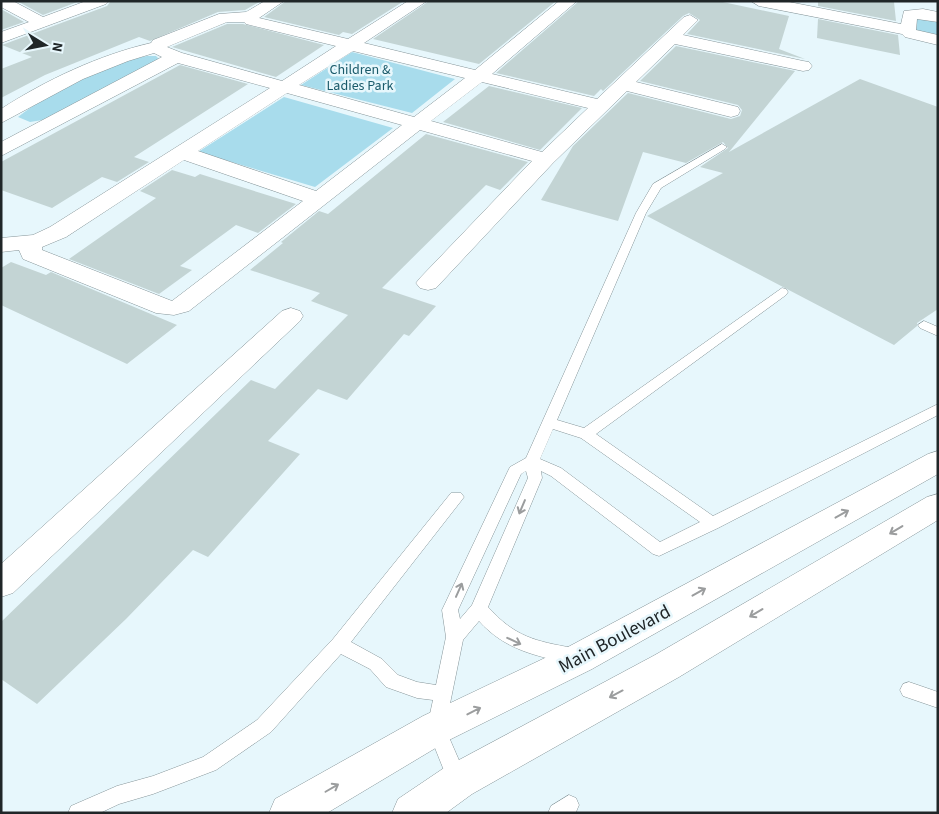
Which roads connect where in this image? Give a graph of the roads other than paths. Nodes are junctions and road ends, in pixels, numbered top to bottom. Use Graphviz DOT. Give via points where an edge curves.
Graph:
graph roads {
  1 [pos="1,1"];
  2 [pos="101,1"];
  3 [pos="276,1"];
  4 [pos="419,1"];
  5 [pos="569,1"];
  6 [pos="759,1"];
  7 [pos="810,6"];
  8 [pos="248,17"];
  9 [pos="938,17"];
  10 [pos="690,20"];
  11 [pos="41,22"];
  12 [pos="908,30"];
  13 [pos="1,38"];
  14 [pos="672,38"];
  15 [pos="938,40"];
  16 [pos="349,46"];
  17 [pos="158,47"];
  18 [pos="176,57"];
  19 [pos="803,66"];
  20 [pos="477,77"];
  21 [pos="624,85"];
  22 [pos="286,88"];
  23 [pos="602,106"];
  24 [pos="732,111"];
  25 [pos="1,119"];
  26 [pos="416,123"];
  27 [pos="33,133"];
  28 [pos="722,147"];
  29 [pos="1,150"];
  30 [pos="181,152"];
  31 [pos="546,159"];
  32 [pos="318,199"];
  33 [pos="75,222"];
  34 [pos="3,237"];
  35 [pos="30,243"];
  36 [pos="428,283"];
  37 [pos="782,292"];
  38 [pos="290,316"];
  39 [pos="924,325"];
  40 [pos="938,332"];
  41 [pos="938,409"];
  42 [pos="550,423"];
  43 [pos="586,434"];
  44 [pos="532,461"];
  45 [pos="938,461"];
  46 [pos="456,497"];
  47 [pos="938,504"];
  48 [pos="713,524"];
  49 [pos="1,584"];
  50 [pos="479,609"];
  51 [pos="455,637"];
  52 [pos="339,644"];
  53 [pos="580,658"];
  54 [pos="909,690"];
  55 [pos="938,700"];
  56 [pos="439,711"];
  57 [pos="458,781"];
  58 [pos="78,813"];
  59 [pos="289,813"];
  60 [pos="412,813"];
  1 -- 11 [label="street"];
  2 -- 11 [label="street"];
  3 -- 8 [label="street"];
  4 -- 16 [label="street"];
  5 -- 20 [label="street"];
  6 -- 7 [label="street"];
  7 -- 12 [label="street"];
  8 -- 16 [label="street" via="252,21"];
  8 -- 17 [label="street" via="225,17"];
  9 -- 12 [label="street" via="910,14"];
  10 -- 14 [label="street"];
  11 -- 13 [label="street"];
  12 -- 15 [label="street" via="911,34"];
  14 -- 19 [label="street"];
  14 -- 21 [label="street"];
  16 -- 20 [label="street"];
  16 -- 22 [label="street"];
  17 -- 18 [label="street"];
  17 -- 25 [label="street" via="130,54 62,84"];
  18 -- 22 [label="street"];
  18 -- 27 [label="street"];
  20 -- 23 [label="street"];
  20 -- 26 [label="street"];
  21 -- 23 [label="street"];
  21 -- 24 [label="street"];
  22 -- 26 [label="street"];
  22 -- 30 [label="street"];
  23 -- 31 [label="street"];
  25 -- 27 [label="street"];
  26 -- 31 [label="street"];
  26 -- 32 [label="street"];
  27 -- 29 [label="street"];
  28 -- 42 [label="lane" via="657,186 651,195 640,213"];
  30 -- 32 [label="street"];
  30 -- 33 [label="street"];
  31 -- 36 [label="street"];
  32 -- 35 [label="street" via="174,308 165,308 31,254"];
  33 -- 34 [label="street"];
  33 -- 35 [label="street"];
  34 -- 35 [label="street"];
  37 -- 43 [label="lane"];
  38 -- 49 [label="street"];
  39 -- 40 [label="lane"];
  41 -- 48 [label="lane"];
  42 -- 43 [label="lane"];
  42 -- 44 [label="lane"];
  43 -- 48 [label="lane"];
  44 -- 48 [label="lane" via="556,472 659,550"];
  44 -- 50 [label="lane, one-way" via="535,478"];
  51 -- 44 [label="lane, one-way" via="450,610 515,471"];
  53 -- 45 [label="street, Main Boulevard, one-way"];
  46 -- 52 [label="lane"];
  47 -- 57 [label="street, one-way" via="667,666"];
  50 -- 51 [label="lane"];
  50 -- 53 [label="lane, one-way" via="497,630 520,644"];
  51 -- 56 [label="lane"];
  52 -- 56 [label="lane" via="376,664 392,681 418,690"];
  52 -- 58 [label="lane" via="264,726 209,764 117,795"];
  56 -- 53 [label="street, Main Boulevard, one-way"];
  54 -- 55 [label="lane"];
  56 -- 57 [label="lane"];
  59 -- 56 [label="street, Main Boulevard, one-way"];
  57 -- 60 [label="street"];
}
